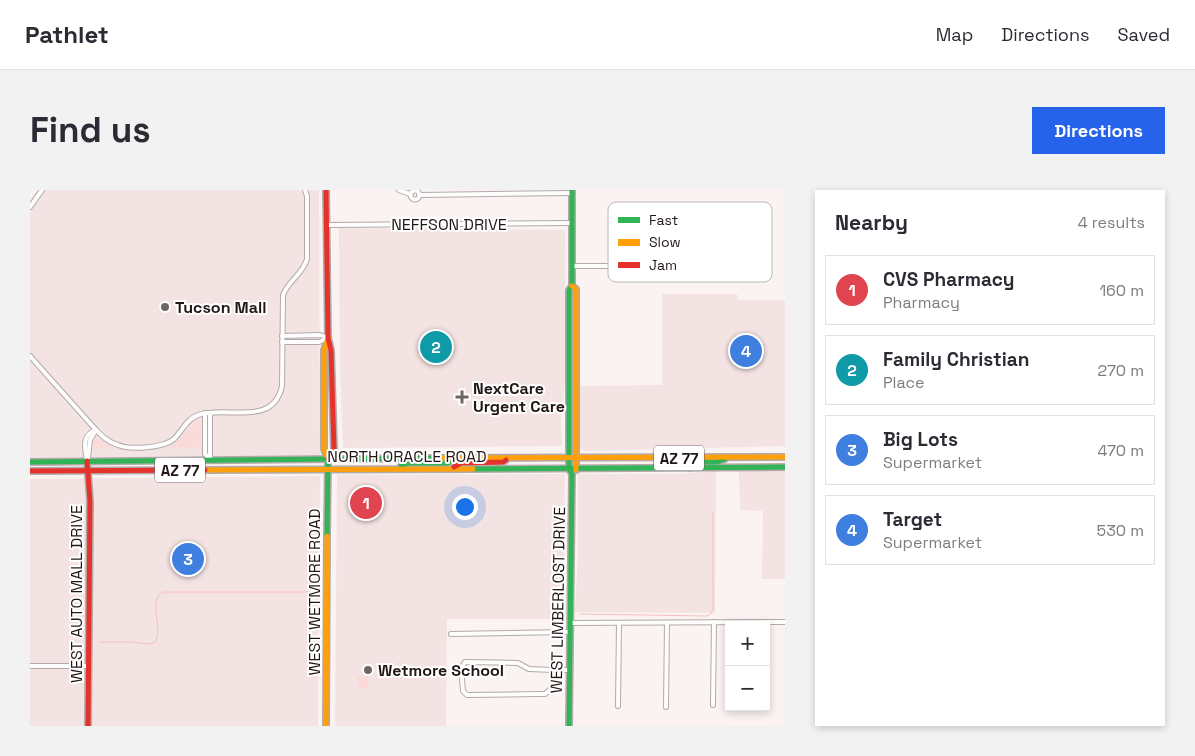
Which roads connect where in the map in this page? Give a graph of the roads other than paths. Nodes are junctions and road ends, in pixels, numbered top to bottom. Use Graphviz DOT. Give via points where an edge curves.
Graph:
graph roads {
  1 [pos="42,190"];
  2 [pos="305,190"];
  3 [pos="326,190"];
  4 [pos="399,190"];
  5 [pos="572,191"];
  6 [pos="30,207"];
  7 [pos="572,223"];
  8 [pos="326,225"];
  9 [pos="572,266"];
  10 [pos="608,266"];
  11 [pos="572,286"];
  12 [pos="569,313"];
  13 [pos="576,319"];
  14 [pos="282,336"];
  15 [pos="328,338"];
  16 [pos="282,342"];
  17 [pos="30,356"];
  18 [pos="570,364"];
  19 [pos="577,370"];
  20 [pos="204,413"];
  21 [pos="210,413"];
  22 [pos="96,430"];
  23 [pos="728,457"];
  24 [pos="785,457"];
  25 [pos="453,458"];
  26 [pos="510,458"];
  27 [pos="569,458"];
  28 [pos="577,458"];
  29 [pos="690,458"];
  30 [pos="328,459"];
  31 [pos="210,460"];
  32 [pos="30,462"];
  33 [pos="87,462"];
  34 [pos="785,467"];
  35 [pos="396,468"];
  36 [pos="454,468"];
  37 [pos="651,468"];
  38 [pos="690,468"];
  39 [pos="328,469"];
  40 [pos="577,469"];
  41 [pos="88,470"];
  42 [pos="30,471"];
  43 [pos="571,472"];
  44 [pos="714,622"];
  45 [pos="725,622"];
  46 [pos="785,622"];
  47 [pos="570,623"];
  48 [pos="620,623"];
  49 [pos="667,623"];
  50 [pos="770,623"];
  51 [pos="570,632"];
  52 [pos="451,634"];
  53 [pos="30,666"];
  54 [pos="88,666"];
  55 [pos="554,670"];
  56 [pos="570,670"];
  57 [pos="713,705"];
  58 [pos="618,706"];
  59 [pos="666,707"];
  60 [pos="88,726"];
  61 [pos="326,726"];
  62 [pos="569,726"];
  1 -- 6 [label="street"];
  2 -- 14 [label="street" via="307,259 284,292"];
  3 -- 8 [label="main road, WEST WETMORE ROAD"];
  4 -- 5 [label="street" via="414,199 419,195"];
  5 -- 7 [label="main road, WEST LIMBERLOST DRIVE"];
  7 -- 8 [label="street, NEFFSON DRIVE"];
  7 -- 9 [label="main road, WEST LIMBERLOST DRIVE"];
  8 -- 15 [label="main road, WEST WETMORE ROAD"];
  9 -- 10 [label="street"];
  9 -- 11 [label="main road, WEST LIMBERLOST DRIVE"];
  11 -- 12 [label="main road, WEST LIMBERLOST DRIVE" via="569,290"];
  11 -- 13 [label="main road, WEST LIMBERLOST DRIVE" via="576,289"];
  12 -- 13 [label="main road"];
  12 -- 18 [label="main road, WEST LIMBERLOST DRIVE"];
  13 -- 19 [label="main road, WEST LIMBERLOST DRIVE"];
  14 -- 15 [label="street" via="320,335"];
  14 -- 16 [label="street"];
  15 -- 16 [label="street" via="320,342"];
  15 -- 30 [label="main road, WEST WETMORE ROAD" via="324,350 324,451"];
  15 -- 30 [label="main road, WEST WETMORE ROAD" via="334,450"];
  16 -- 21 [label="street" via="282,386 272,404 255,412"];
  17 -- 22 [label="street"];
  18 -- 19 [label="main road"];
  18 -- 27 [label="main road, WEST LIMBERLOST DRIVE"];
  19 -- 28 [label="main road, WEST LIMBERLOST DRIVE"];
  20 -- 21 [label="street"];
  20 -- 22 [label="street" via="193,417 171,442 158,446 120,446"];
  20 -- 31 [label="street" via="205,454"];
  21 -- 31 [label="street"];
  22 -- 33 [label="street, WEST AUTO MALL DRIVE" via="85,439"];
  23 -- 24 [label="main road, NORTH ORACLE ROAD / AZ 77"];
  23 -- 29 [label="main road, NORTH ORACLE ROAD / AZ 77"];
  23 -- 38 [label="main road" via="717,462 694,462"];
  25 -- 26 [label="main road, NORTH ORACLE ROAD / AZ 77"];
  25 -- 30 [label="main road, NORTH ORACLE ROAD / AZ 77"];
  25 -- 35 [label="main road" via="448,463 408,463"];
  26 -- 27 [label="main road, NORTH ORACLE ROAD / AZ 77"];
  26 -- 36 [label="main road" via="503,462 461,463"];
  27 -- 28 [label="main road, NORTH ORACLE ROAD / AZ 77"];
  27 -- 43 [label="main road, WEST LIMBERLOST DRIVE"];
  28 -- 29 [label="main road, NORTH ORACLE ROAD / AZ 77"];
  28 -- 40 [label="main road, WEST LIMBERLOST DRIVE"];
  29 -- 37 [label="main road" via="686,463"];
  30 -- 31 [label="main road, NORTH ORACLE ROAD / AZ 77"];
  30 -- 39 [label="main road, WEST WETMORE ROAD"];
  31 -- 33 [label="main road, NORTH ORACLE ROAD / AZ 77"];
  32 -- 33 [label="main road, NORTH ORACLE ROAD / AZ 77"];
  33 -- 41 [label="main road, WEST AUTO MALL DRIVE"];
  34 -- 38 [label="main road, NORTH ORACLE ROAD / AZ 77"];
  35 -- 36 [label="main road, NORTH ORACLE ROAD / AZ 77"];
  35 -- 39 [label="main road, NORTH ORACLE ROAD / AZ 77"];
  36 -- 43 [label="main road, NORTH ORACLE ROAD / AZ 77"];
  37 -- 38 [label="main road, NORTH ORACLE ROAD / AZ 77"];
  37 -- 40 [label="main road, NORTH ORACLE ROAD / AZ 77"];
  39 -- 41 [label="main road, NORTH ORACLE ROAD / AZ 77"];
  39 -- 61 [label="main road, WEST WETMORE ROAD"];
  40 -- 43 [label="main road, NORTH ORACLE ROAD / AZ 77"];
  41 -- 42 [label="main road, NORTH ORACLE ROAD / AZ 77"];
  41 -- 54 [label="main road, WEST AUTO MALL DRIVE"];
  43 -- 47 [label="main road, WEST LIMBERLOST DRIVE"];
  44 -- 45 [label="street"];
  44 -- 49 [label="street"];
  44 -- 57 [label="street"];
  46 -- 50 [label="street"];
  47 -- 48 [label="street"];
  47 -- 51 [label="main road, WEST LIMBERLOST DRIVE"];
  48 -- 49 [label="street"];
  48 -- 58 [label="street"];
  49 -- 59 [label="street"];
  51 -- 52 [label="street"];
  51 -- 56 [label="main road, WEST LIMBERLOST DRIVE"];
  53 -- 54 [label="street"];
  54 -- 60 [label="main road, WEST AUTO MALL DRIVE"];
  55 -- 55 [label="street" via="530,669 518,663 465,662 461,668 463,691 467,695 545,694 552,688"];
  55 -- 56 [label="street"];
  56 -- 62 [label="main road, WEST LIMBERLOST DRIVE"];
}
